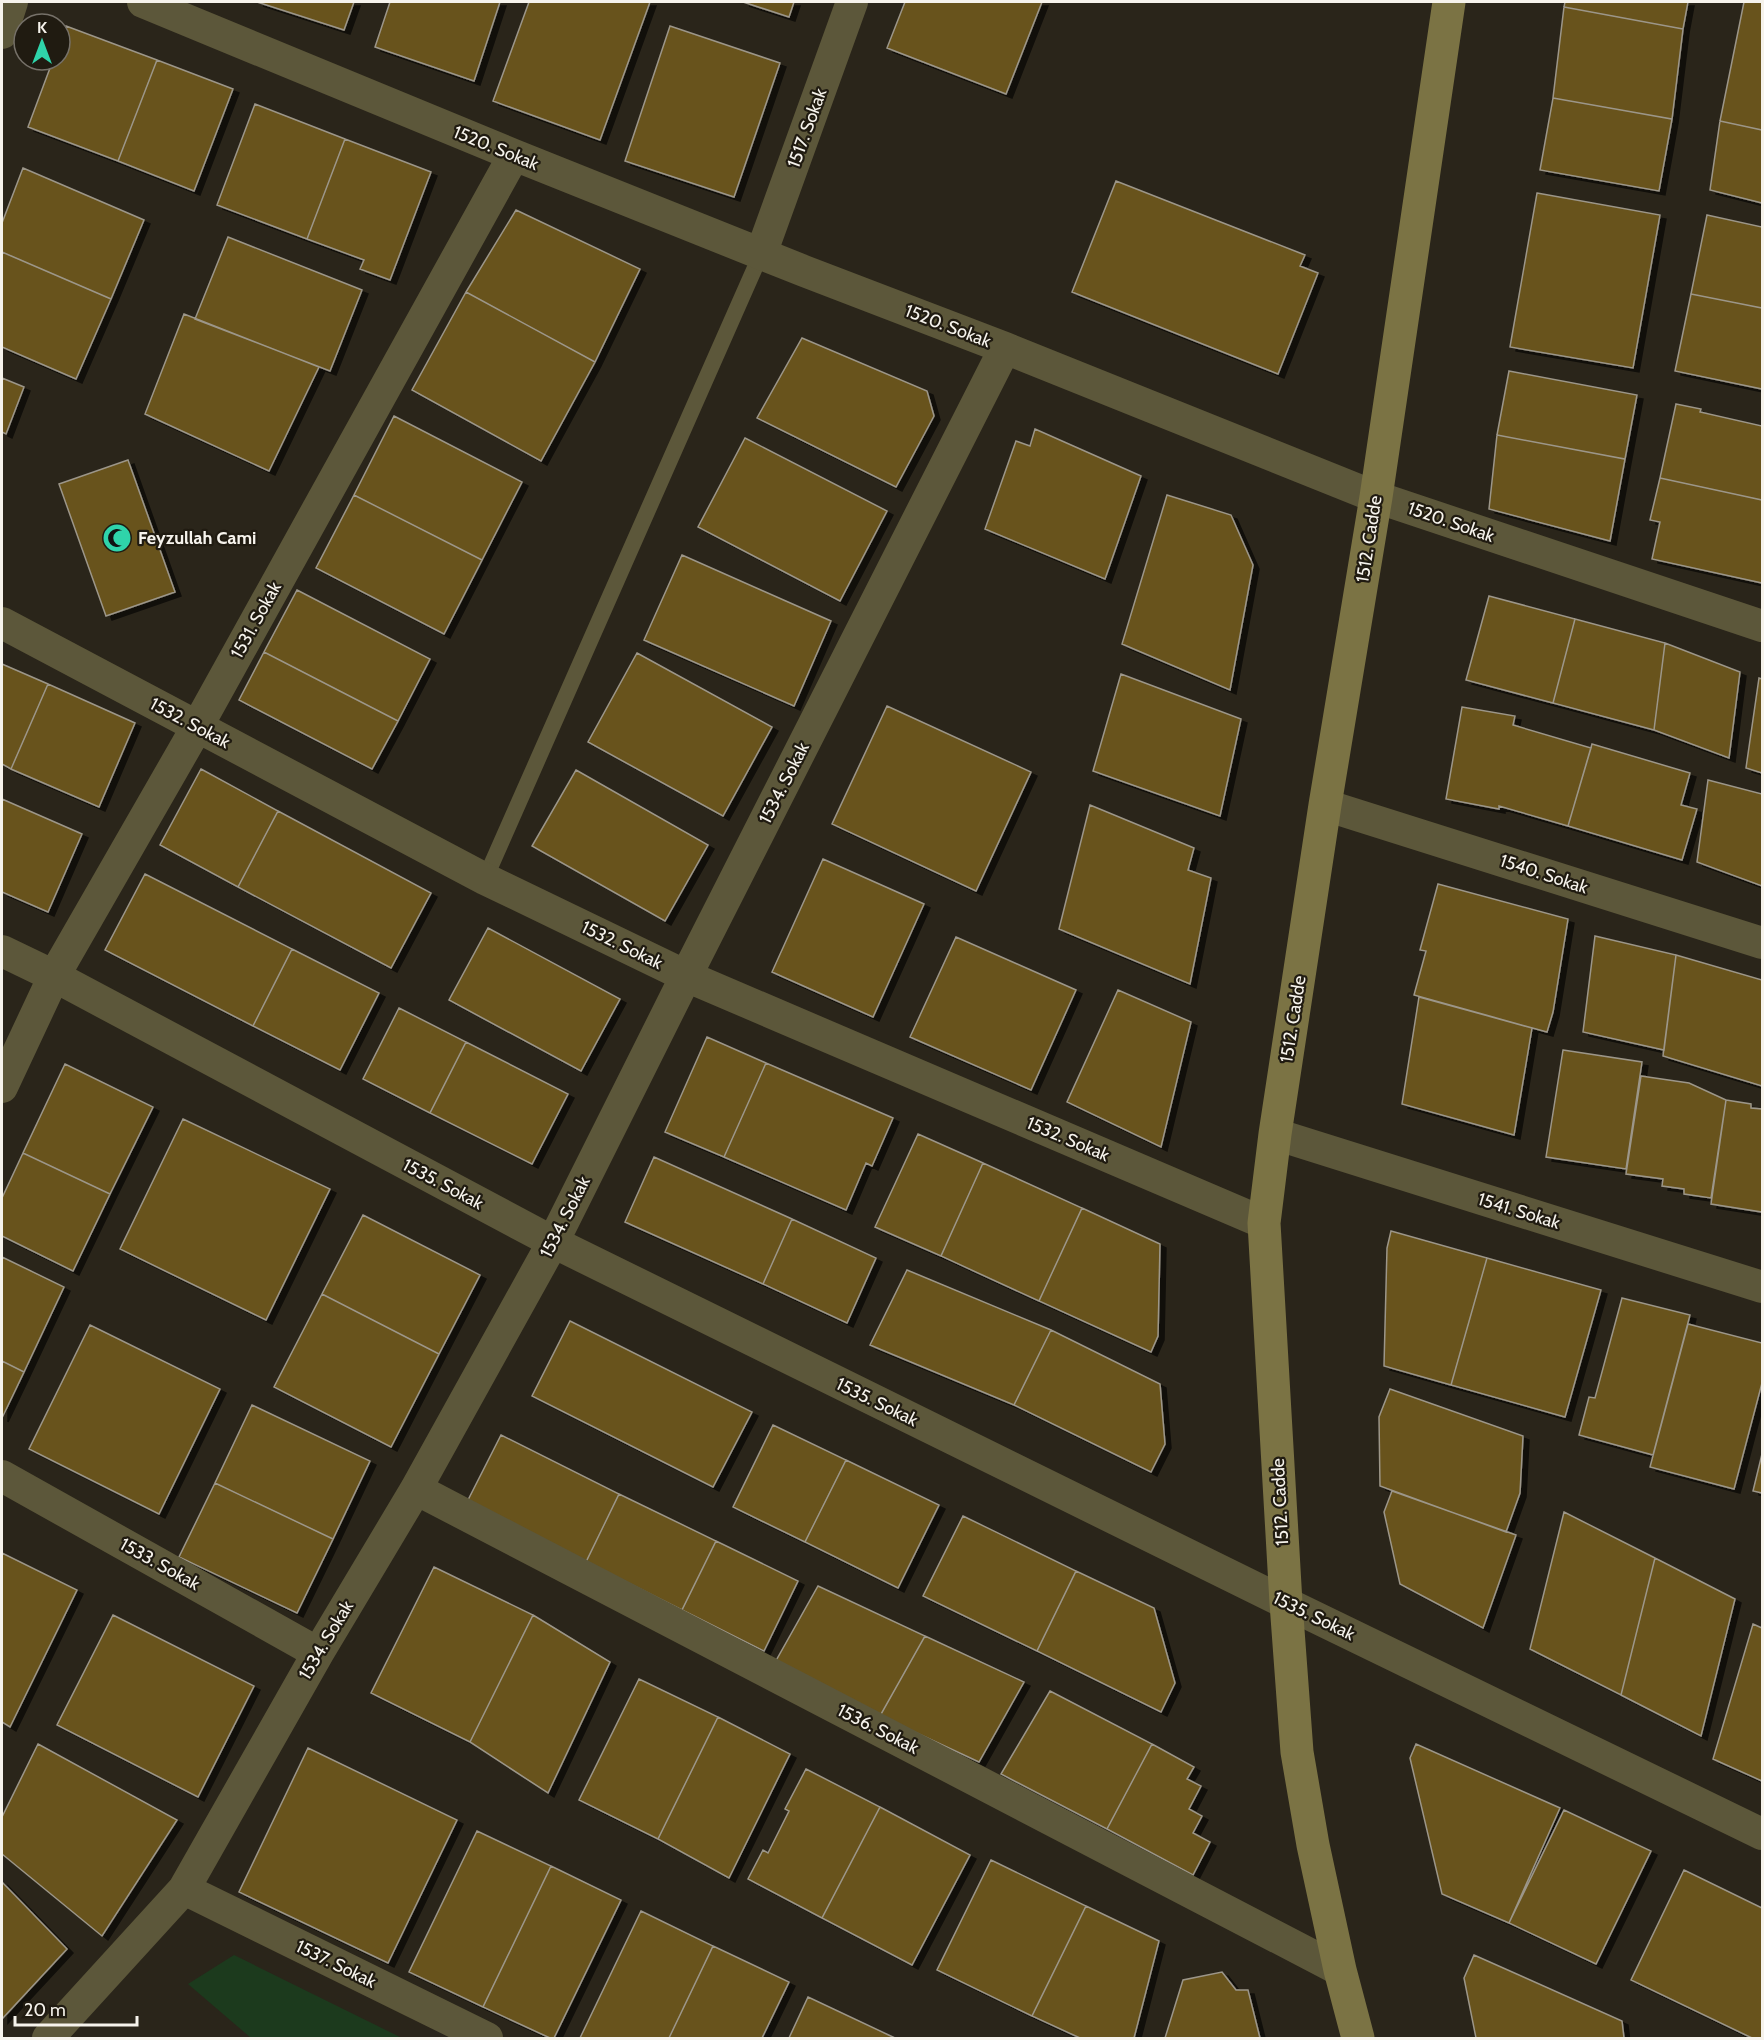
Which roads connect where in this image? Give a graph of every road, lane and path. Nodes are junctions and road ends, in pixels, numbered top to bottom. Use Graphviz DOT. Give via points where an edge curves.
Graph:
graph roads {
  1 [pos="12,2"];
  2 [pos="143,2"];
  3 [pos="852,2"];
  4 [pos="1449,2"];
  5 [pos="2,33"];
  6 [pos="514,155"];
  7 [pos="762,254"];
  8 [pos="1005,348"];
  9 [pos="1376,496"];
  10 [pos="2,623"];
  11 [pos="1762,626"];
  12 [pos="197,727"];
  13 [pos="1325,805"];
  14 [pos="485,879"];
  15 [pos="1762,943"];
  16 [pos="2,951"];
  17 [pos="54,976"];
  18 [pos="686,976"];
  19 [pos="2,1087"];
  20 [pos="1275,1134"];
  21 [pos="1264,1223"];
  22 [pos="553,1242"];
  23 [pos="1762,1287"];
  24 [pos="2,1476"];
  25 [pos="416,1489"];
  26 [pos="1286,1603"];
  27 [pos="318,1653"];
  28 [pos="1762,1834"];
  29 [pos="184,1889"];
  30 [pos="1340,1970"];
  31 [pos="48,2038"];
  32 [pos="488,2038"];
  33 [pos="1358,2038"];
  1 -- 5 [label="street"];
  2 -- 6 [label="street, 1520. Sokak"];
  3 -- 7 [label="street, 1517. Sokak"];
  4 -- 9 [label="street, 1512. Cadde"];
  6 -- 7 [label="street, 1520. Sokak"];
  6 -- 12 [label="street, 1531. Sokak"];
  7 -- 8 [label="street, 1520. Sokak"];
  7 -- 14 [label="lane"];
  8 -- 9 [label="street, 1520. Sokak"];
  8 -- 18 [label="street, 1534. Sokak"];
  9 -- 11 [label="street, 1520. Sokak"];
  9 -- 13 [label="street, 1512. Cadde"];
  10 -- 12 [label="street, 1532. Sokak"];
  12 -- 14 [label="street, 1532. Sokak"];
  12 -- 17 [label="street, 1531. Sokak"];
  13 -- 15 [label="street, 1540. Sokak"];
  13 -- 20 [label="street, 1512. Cadde"];
  14 -- 18 [label="street, 1532. Sokak"];
  16 -- 17 [label="street, 1535. Sokak"];
  17 -- 19 [label="street, 1531. Sokak"];
  17 -- 22 [label="street, 1535. Sokak"];
  18 -- 21 [label="street, 1532. Sokak"];
  18 -- 22 [label="street, 1534. Sokak"];
  20 -- 21 [label="street, 1512. Cadde"];
  20 -- 23 [label="street, 1541. Sokak"];
  21 -- 26 [label="street, 1512. Cadde"];
  22 -- 25 [label="street, 1534. Sokak"];
  22 -- 26 [label="street, 1535. Sokak"];
  24 -- 27 [label="street, 1533. Sokak"];
  25 -- 27 [label="street, 1534. Sokak"];
  25 -- 30 [label="street, 1536. Sokak"];
  26 -- 28 [label="street, 1535. Sokak"];
  26 -- 30 [label="street, 1512. Cadde" via="1297,1752"];
  27 -- 29 [label="street, 1534. Sokak"];
  29 -- 31 [label="street, 1534. Sokak"];
  29 -- 32 [label="street, 1537. Sokak"];
  30 -- 33 [label="street, 1512. Cadde"];
}
